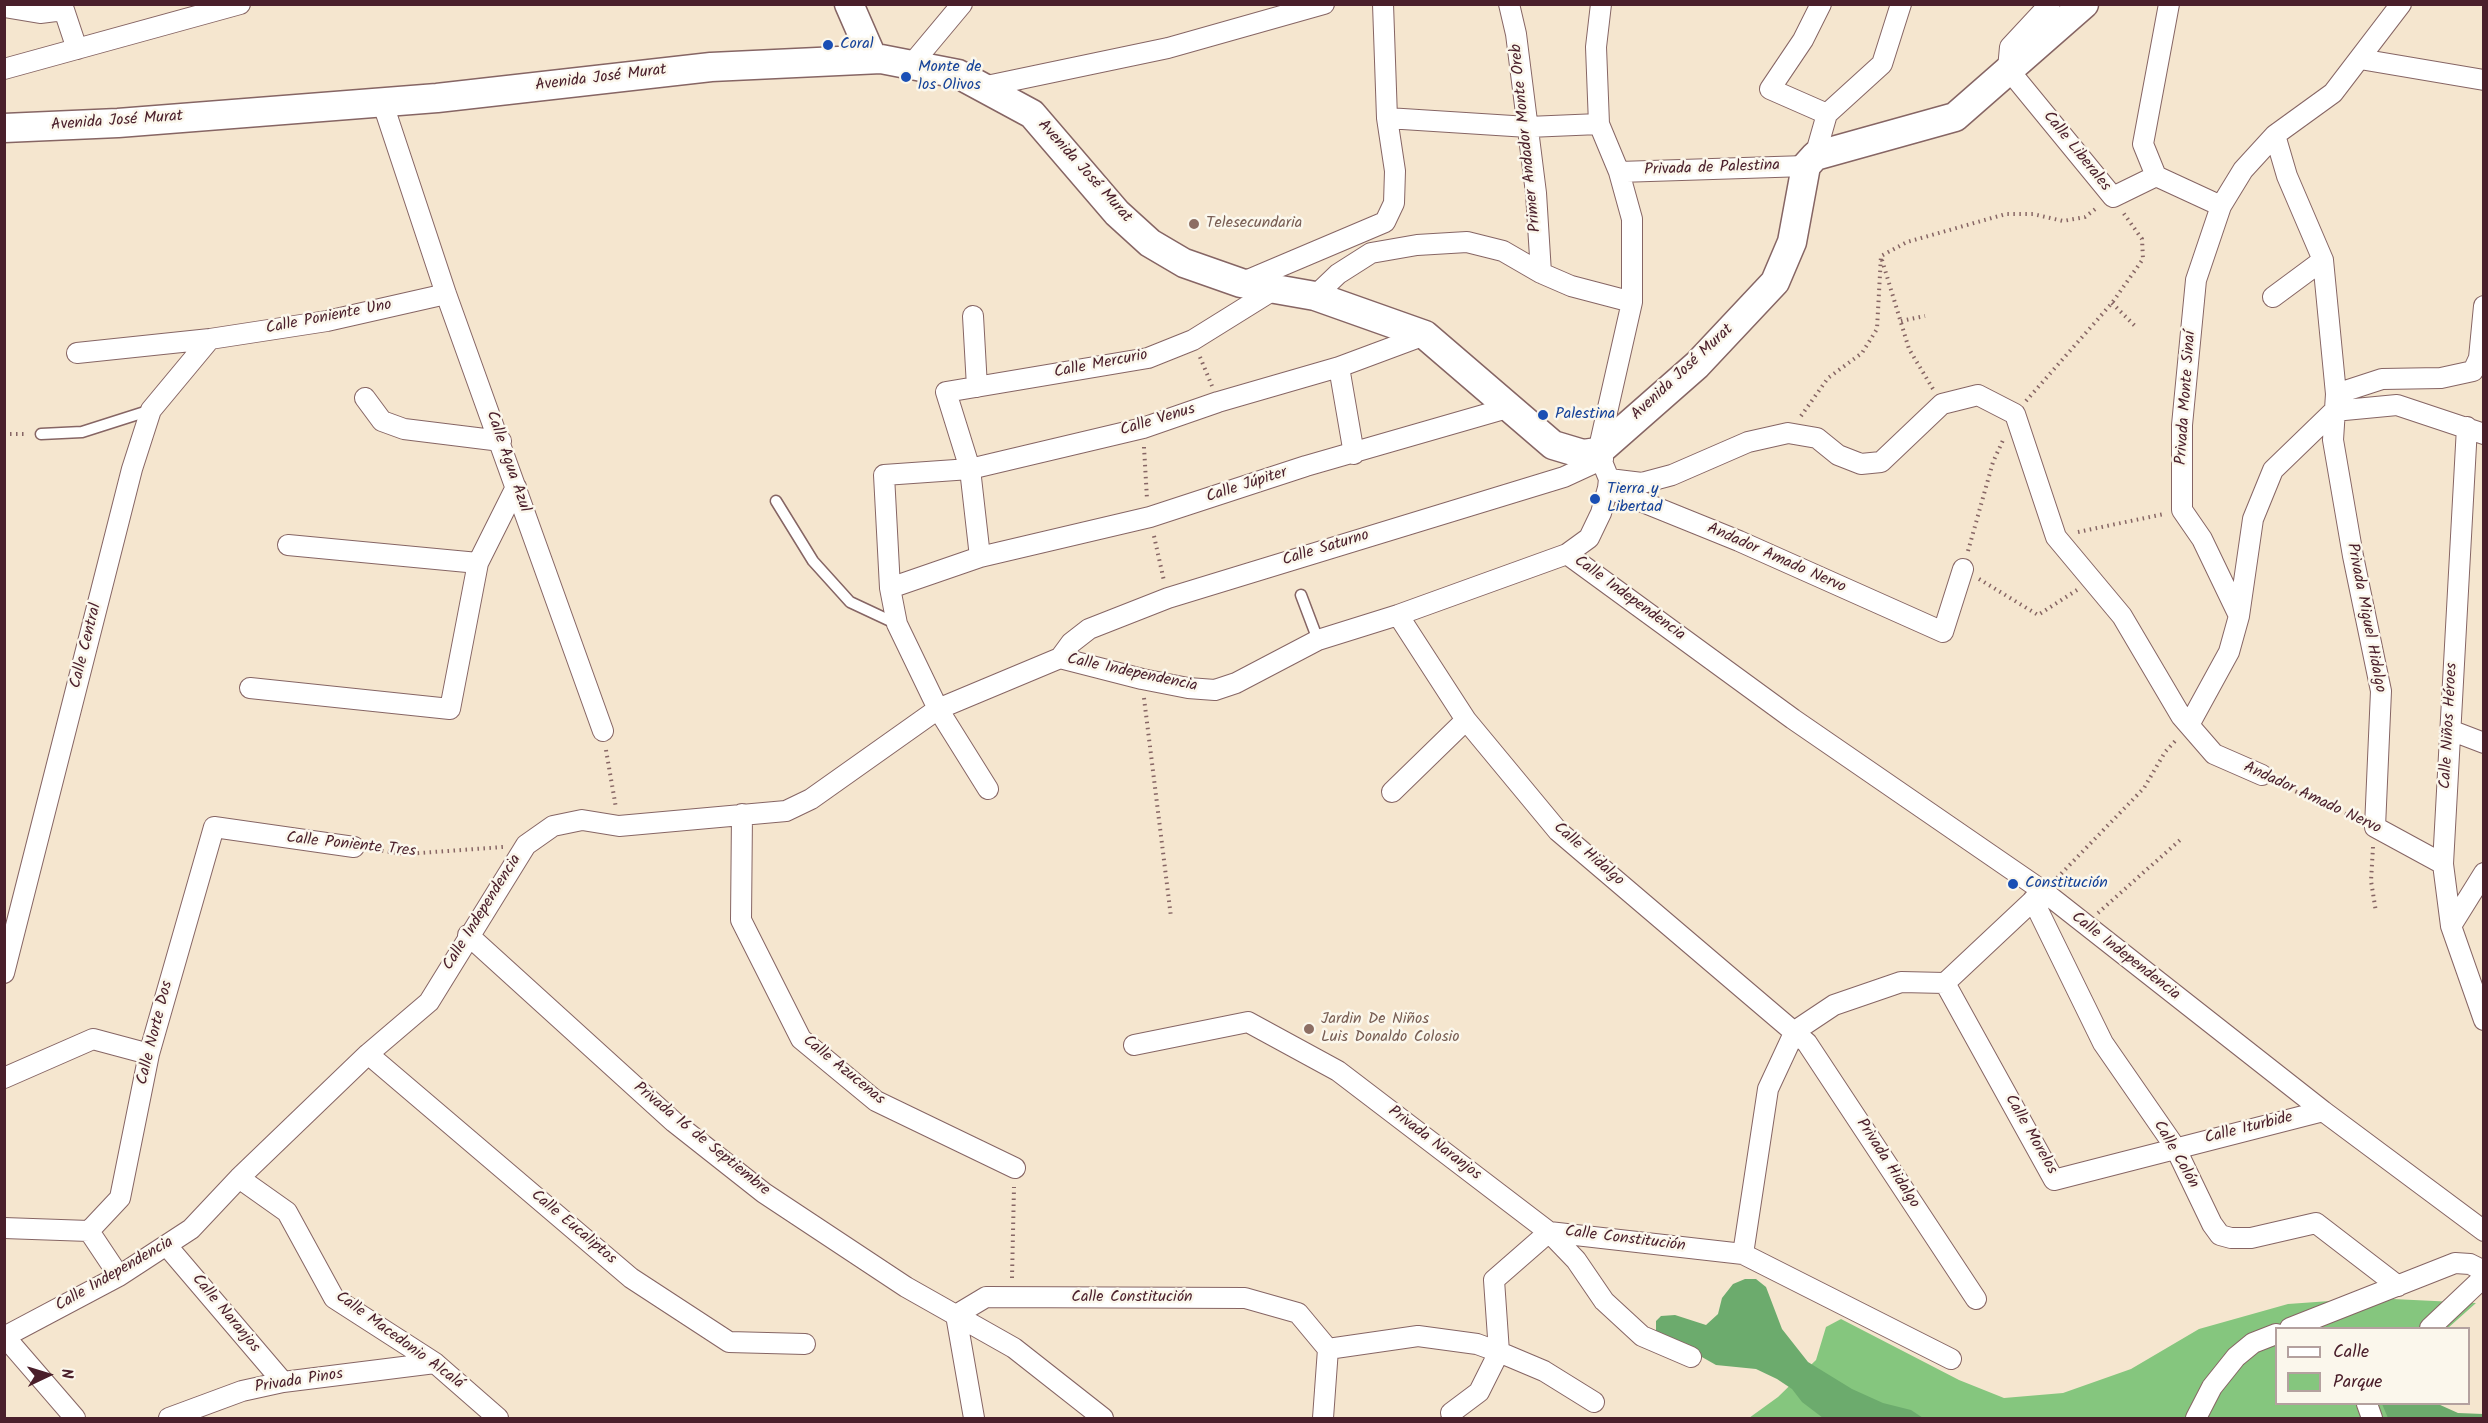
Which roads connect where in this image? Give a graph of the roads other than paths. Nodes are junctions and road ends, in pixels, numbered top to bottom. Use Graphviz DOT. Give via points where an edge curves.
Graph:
graph roads {
  1 [pos="240,4"];
  2 [pos="849,4"];
  3 [pos="962,4"];
  4 [pos="1324,4"];
  5 [pos="1383,4"];
  6 [pos="1509,4"];
  7 [pos="1601,4"];
  8 [pos="1821,4"];
  9 [pos="1901,4"];
  10 [pos="2050,4"];
  11 [pos="2084,4"];
  12 [pos="2169,4"];
  13 [pos="2402,4"];
  14 [pos="4,7"];
  15 [pos="67,7"];
  16 [pos="77,49"];
  17 [pos="873,59"];
  18 [pos="2360,59"];
  19 [pos="911,65"];
  20 [pos="4,69"];
  21 [pos="2008,69"];
  22 [pos="2484,80"];
  23 [pos="982,87"];
  24 [pos="382,101"];
  25 [pos="1827,114"];
  26 [pos="1387,118"];
  27 [pos="1599,124"];
  28 [pos="1528,127"];
  29 [pos="4,128"];
  30 [pos="2275,135"];
  31 [pos="1810,161"];
  32 [pos="1619,172"];
  33 [pos="2156,176"];
  34 [pos="2221,206"];
  35 [pos="2323,260"];
  36 [pos="1541,273"];
  37 [pos="1241,283"];
  38 [pos="1275,289"];
  39 [pos="446,294"];
  40 [pos="1315,296"];
  41 [pos="2273,297"];
  42 [pos="1632,302"];
  43 [pos="2484,306"];
  44 [pos="973,316"];
  45 [pos="1425,335"];
  46 [pos="210,339"];
  47 [pos="77,353"];
  48 [pos="1339,367"];
  49 [pos="977,387"];
  50 [pos="365,398"];
  51 [pos="2335,403"];
  52 [pos="1511,407"];
  53 [pos="152,410"];
  54 [pos="2475,430"];
  55 [pos="41,434"];
  56 [pos="501,441"];
  57 [pos="1354,454"];
  58 [pos="1600,456"];
  59 [pos="970,469"];
  60 [pos="1609,483"];
  61 [pos="516,487"];
  62 [pos="776,501"];
  63 [pos="288,545"];
  64 [pos="1567,554"];
  65 [pos="980,557"];
  66 [pos="478,563"];
  67 [pos="1963,569"];
  68 [pos="890,588"];
  69 [pos="1300,595"];
  70 [pos="1398,615"];
  71 [pos="2239,616"];
  72 [pos="897,624"];
  73 [pos="1318,640"];
  74 [pos="1060,658"];
  75 [pos="250,688"];
  76 [pos="938,709"];
  77 [pos="1466,720"];
  78 [pos="2189,725"];
  79 [pos="2451,730"];
  80 [pos="603,731"];
  81 [pos="2484,743"];
  82 [pos="2262,776"];
  83 [pos="988,789"];
  84 [pos="1392,792"];
  85 [pos="742,814"];
  86 [pos="214,827"];
  87 [pos="2375,827"];
  88 [pos="354,847"];
  89 [pos="2443,864"];
  90 [pos="2484,873"];
  91 [pos="2038,896"];
  92 [pos="2451,926"];
  93 [pos="468,935"];
  94 [pos="4,973"];
  95 [pos="1945,984"];
  96 [pos="2484,1020"];
  97 [pos="1796,1031"];
  98 [pos="1134,1045"];
  99 [pos="149,1054"];
  100 [pos="368,1054"];
  101 [pos="4,1078"];
  102 [pos="2323,1111"];
  103 [pos="2175,1147"];
  104 [pos="1015,1168"];
  105 [pos="239,1178"];
  106 [pos="4,1228"];
  107 [pos="89,1231"];
  108 [pos="2484,1231"];
  109 [pos="1549,1232"];
  110 [pos="167,1246"];
  111 [pos="1743,1254"];
  112 [pos="2484,1271"];
  113 [pos="119,1276"];
  114 [pos="2484,1277"];
  115 [pos="2398,1286"];
  116 [pos="1976,1299"];
  117 [pos="956,1315"];
  118 [pos="2295,1327"];
  119 [pos="2432,1327"];
  120 [pos="2275,1335"];
  121 [pos="5,1337"];
  122 [pos="805,1344"];
  123 [pos="1328,1349"];
  124 [pos="1499,1352"];
  125 [pos="1691,1357"];
  126 [pos="1951,1359"];
  127 [pos="435,1364"];
  128 [pos="283,1382"];
  129 [pos="1594,1402"];
  130 [pos="1451,1413"];
  131 [pos="75,1419"];
  132 [pos="169,1419"];
  133 [pos="498,1419"];
  134 [pos="974,1419"];
  135 [pos="1103,1419"];
  136 [pos="1323,1419"];
  137 [pos="2196,1419"];
  1 -- 16 [label="street"];
  2 -- 17 [label="street"];
  3 -- 19 [label="street"];
  4 -- 23 [label="street" via="1168,48"];
  5 -- 26 [label="street"];
  6 -- 28 [label="street, Primer Andador Monte Oreb"];
  7 -- 27 [label="street" via="1596,47"];
  8 -- 25 [label="street" via="1803,40 1770,89"];
  9 -- 25 [label="street" via="1882,64"];
  10 -- 21 [label="street" via="2010,47"];
  11 -- 21 [label="street"];
  12 -- 33 [label="street" via="2143,144"];
  13 -- 18 [label="street, Privada Monte Sinaí"];
  14 -- 15 [label="street" via="40,13"];
  15 -- 16 [label="street"];
  16 -- 20 [label="street"];
  17 -- 19 [label="street, Avenida José Murat"];
  17 -- 24 [label="street, Avenida José Murat" via="711,67"];
  18 -- 22 [label="street"];
  18 -- 30 [label="street, Privada Monte Sinaí" via="2333,93"];
  19 -- 23 [label="street, Avenida José Murat" via="958,74"];
  21 -- 31 [label="street" via="1955,117"];
  21 -- 33 [label="street, Calle Liberales" via="2113,197"];
  23 -- 37 [label="street, Avenida José Murat" via="1032,114 1117,213 1150,243 1184,263"];
  24 -- 29 [label="street, Avenida José Murat" via="118,123"];
  24 -- 39 [label="street, Calle Agua Azul"];
  25 -- 31 [label="street"];
  26 -- 28 [label="street"];
  26 -- 37 [label="street" via="1395,171 1394,203 1385,222"];
  27 -- 28 [label="street"];
  27 -- 32 [label="street"];
  28 -- 36 [label="street, Primer Andador Monte Oreb"];
  30 -- 34 [label="street, Privada Monte Sinaí" via="2243,170"];
  30 -- 35 [label="street, Privada Miguel Hidalgo" via="2287,176"];
  31 -- 32 [label="street, Privada de Palestina"];
  31 -- 58 [label="street, Avenida José Murat" via="1792,242 1775,282 1697,364"];
  32 -- 42 [label="street" via="1632,219"];
  33 -- 34 [label="street"];
  34 -- 71 [label="street, Privada Monte Sinaí" via="2196,280 2182,425 2182,510 2202,539"];
  35 -- 41 [label="street"];
  35 -- 51 [label="street, Privada Miguel Hidalgo"];
  36 -- 40 [label="street" via="1503,251 1467,242 1417,245 1371,253 1338,274"];
  36 -- 42 [label="street"];
  37 -- 38 [label="street, Avenida José Murat"];
  38 -- 40 [label="street, Avenida José Murat"];
  38 -- 49 [label="street, Calle Mercurio" via="1193,340 1148,358"];
  39 -- 46 [label="street, Calle Poniente Uno" via="327,321"];
  39 -- 56 [label="street, Calle Agua Azul"];
  40 -- 45 [label="street, Avenida José Murat"];
  42 -- 58 [label="street"];
  43 -- 51 [label="street" via="2479,358 2472,371 2441,378 2382,379"];
  44 -- 49 [label="street"];
  45 -- 48 [label="street, Calle Venus"];
  45 -- 52 [label="street, Avenida José Murat"];
  46 -- 47 [label="street, Calle Poniente Uno"];
  46 -- 53 [label="street, Calle Central"];
  48 -- 57 [label="street"];
  48 -- 59 [label="street, Calle Venus" via="1143,428"];
  49 -- 59 [label="street, Calle Mercurio" via="946,392"];
  50 -- 56 [label="street" via="382,421 404,429"];
  51 -- 54 [label="street" via="2397,405"];
  51 -- 71 [label="street" via="2273,470 2253,519"];
  51 -- 87 [label="street, Privada Miguel Hidalgo" via="2335,452 2381,691"];
  52 -- 57 [label="street, Calle Júpiter"];
  52 -- 58 [label="street, Avenida José Murat" via="1553,445"];
  53 -- 55 [label="lane" via="82,432"];
  53 -- 94 [label="street, Calle Central" via="132,469"];
  54 -- 79 [label="street, Calle Niños Héroes"];
  56 -- 61 [label="street, Calle Agua Azul"];
  57 -- 65 [label="street, Calle Júpiter" via="1150,517"];
  58 -- 60 [label="street"];
  58 -- 74 [label="street, Calle Saturno" via="1564,477 1168,598 1089,629"];
  59 -- 65 [label="street"];
  59 -- 68 [label="street, Calle Venus" via="884,475"];
  60 -- 64 [label="street" via="1589,538"];
  60 -- 67 [label="street, Andador Amado Nervo" via="1943,632"];
  60 -- 78 [label="street, Andador Amado Nervo" via="1642,483 1672,475 1748,442 1788,433 1817,438 1838,455 1861,464 1881,462 1942,404 1978,395 2015,414 2056,537 2122,616"];
  61 -- 66 [label="street"];
  61 -- 80 [label="street, Calle Agua Azul"];
  62 -- 72 [label="lane" via="813,561 850,602"];
  63 -- 66 [label="street"];
  64 -- 70 [label="street, Calle Independencia"];
  64 -- 91 [label="street, Calle Independencia"];
  65 -- 68 [label="street, Calle Júpiter"];
  66 -- 75 [label="street" via="450,709"];
  68 -- 72 [label="street"];
  69 -- 73 [label="lane"];
  70 -- 73 [label="street, Calle Independencia"];
  70 -- 77 [label="street, Calle Hidalgo"];
  71 -- 78 [label="street" via="2229,652"];
  72 -- 76 [label="street"];
  73 -- 74 [label="street, Calle Independencia" via="1215,690 1142,679"];
  74 -- 76 [label="street, Calle Independencia"];
  76 -- 83 [label="street"];
  76 -- 85 [label="street, Calle Independencia" via="811,799 768,815"];
  77 -- 84 [label="street"];
  77 -- 97 [label="street, Calle Hidalgo" via="1558,831"];
  78 -- 82 [label="street, Andador Amado Nervo" via="2214,754"];
  79 -- 81 [label="street"];
  79 -- 89 [label="street, Calle Niños Héroes"];
  85 -- 93 [label="street, Calle Independencia" via="619,826 582,820 553,825 526,845"];
  85 -- 104 [label="street, Calle Azucenas" via="741,920 801,1039 876,1101"];
  86 -- 88 [label="street, Calle Poniente Tres"];
  86 -- 99 [label="street, Calle Norte Dos"];
  87 -- 89 [label="street, Andador Amado Nervo"];
  89 -- 92 [label="street, Calle Niños Héroes"];
  90 -- 92 [label="street"];
  91 -- 95 [label="street"];
  91 -- 102 [label="street, Calle Independencia" via="2084,926"];
  91 -- 103 [label="street, Calle Colón" via="2103,1043"];
  92 -- 96 [label="street, Calle Niños Héroes"];
  93 -- 100 [label="street, Calle Independencia" via="429,1002"];
  93 -- 117 [label="street, Privada 16 de Septiembre" via="674,1122 764,1193 906,1287"];
  95 -- 97 [label="street" via="1901,982 1834,1005"];
  95 -- 103 [label="street, Calle Morelos" via="2054,1180"];
  97 -- 111 [label="street" via="1768,1089"];
  97 -- 116 [label="street, Privada Hidalgo" via="1814,1052"];
  98 -- 109 [label="street, Privada Naranjos" via="1248,1022 1338,1071"];
  99 -- 101 [label="street" via="93,1039"];
  99 -- 107 [label="street, Calle Norte Dos" via="120,1198"];
  100 -- 105 [label="street, Calle Independencia"];
  100 -- 122 [label="street, Calle Eucaliptos" via="631,1278 729,1342"];
  102 -- 103 [label="street, Calle Iturbide"];
  102 -- 108 [label="street, Calle Independencia"];
  103 -- 115 [label="street, Calle Colón" via="2220,1235 2251,1238 2316,1223"];
  105 -- 110 [label="street, Calle Independencia" via="191,1230"];
  105 -- 127 [label="street, Calle Macedonio Alcalá" via="287,1212 334,1298"];
  106 -- 107 [label="street"];
  107 -- 113 [label="street"];
  109 -- 111 [label="street, Calle Constitución"];
  109 -- 124 [label="street, Calle Constitución" via="1494,1280"];
  109 -- 125 [label="street, Privada Naranjos" via="1576,1260 1604,1301 1642,1336"];
  110 -- 113 [label="street, Calle Independencia"];
  110 -- 128 [label="street, Calle Naranjos"];
  111 -- 126 [label="street"];
  112 -- 115 [label="street" via="2470,1264 2455,1263"];
  113 -- 121 [label="street, Calle Independencia"];
  114 -- 119 [label="street"];
  115 -- 118 [label="street"];
  117 -- 123 [label="street, Calle Constitución" via="986,1297 1245,1298 1298,1313"];
  117 -- 134 [label="street"];
  117 -- 135 [label="street, Privada 16 de Septiembre" via="1014,1348"];
  120 -- 137 [label="street" via="2253,1343 2236,1357 2212,1387"];
  121 -- 131 [label="street"];
  123 -- 124 [label="street" via="1418,1336 1477,1344"];
  123 -- 136 [label="street"];
  124 -- 129 [label="street" via="1544,1371"];
  124 -- 130 [label="street" via="1479,1392"];
  127 -- 128 [label="street, Privada Pinos"];
  127 -- 133 [label="street, Calle Macedonio Alcalá"];
  128 -- 132 [label="street, Privada Pinos" via="242,1391"];
}
